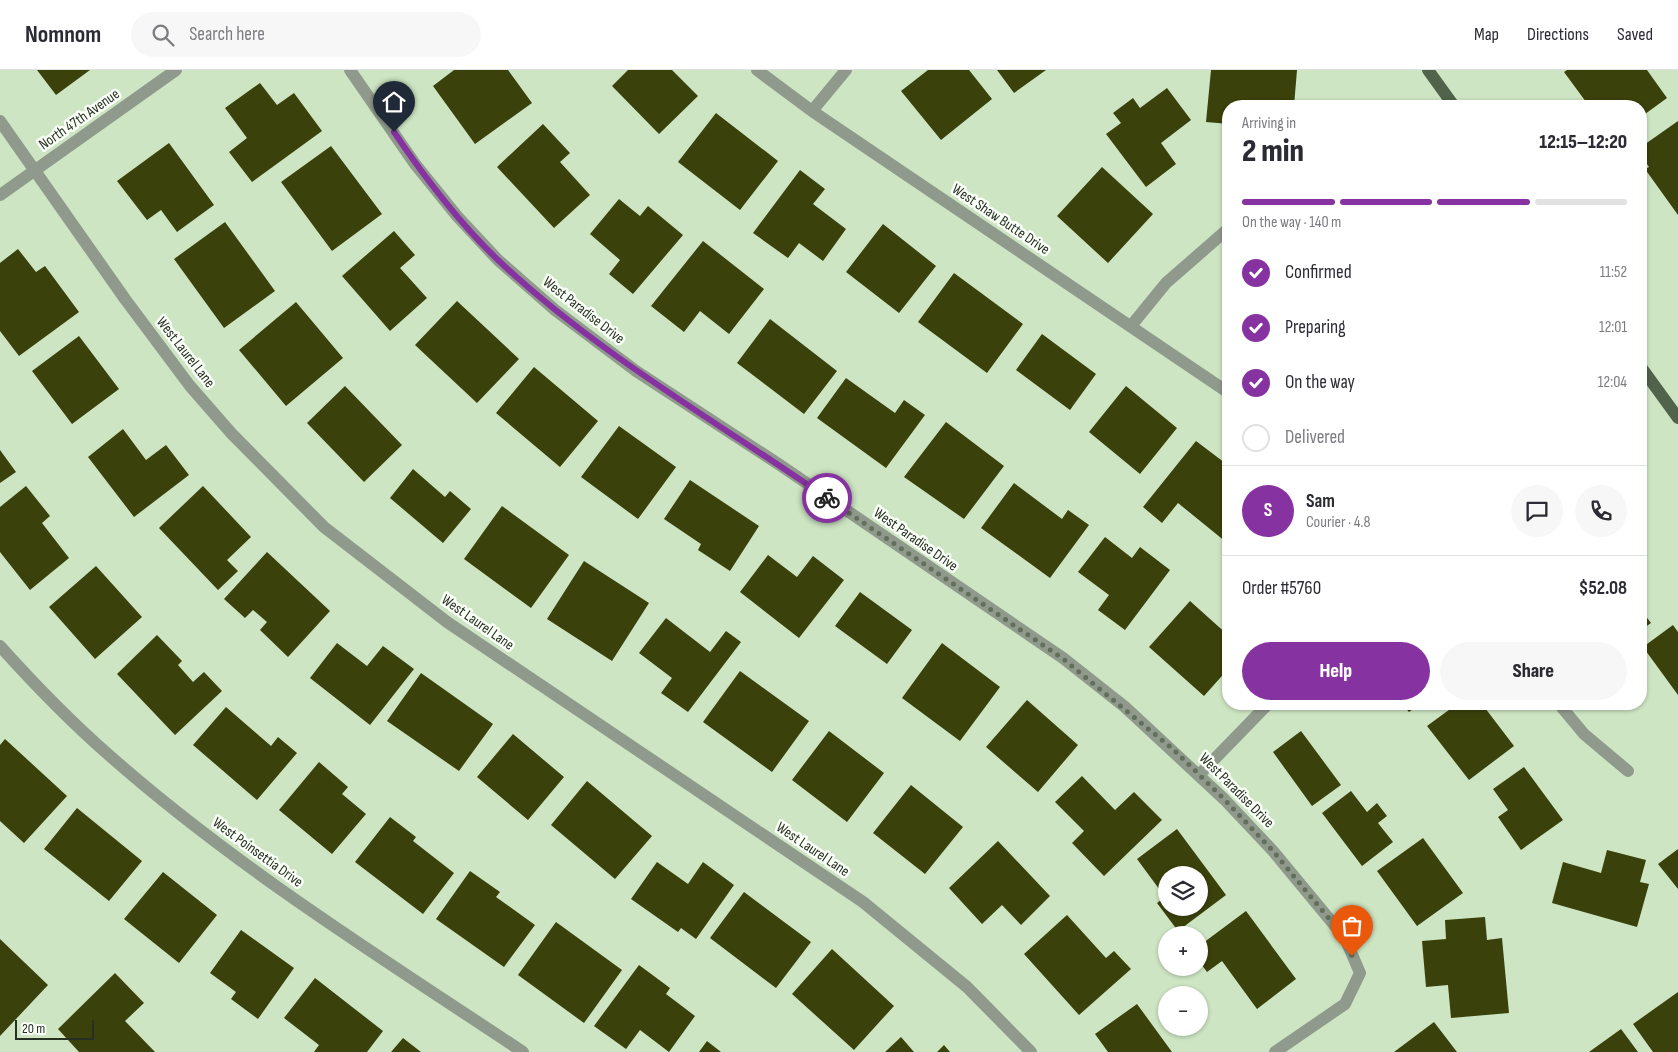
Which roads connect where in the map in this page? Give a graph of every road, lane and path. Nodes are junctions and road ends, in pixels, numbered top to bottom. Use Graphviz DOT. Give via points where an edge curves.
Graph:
graph roads {
  1 [pos="176,70"];
  2 [pos="350,70"];
  3 [pos="757,70"];
  4 [pos="846,70"];
  5 [pos="1428,70"];
  6 [pos="1450,100"];
  7 [pos="812,111"];
  8 [pos="0,121"];
  9 [pos="35,170"];
  10 [pos="0,195"];
  11 [pos="1222,234"];
  12 [pos="1131,326"];
  13 [pos="1647,376"];
  14 [pos="1222,388"];
  15 [pos="1678,418"];
  16 [pos="0,646"];
  17 [pos="1262,710"];
  18 [pos="1564,710"];
  19 [pos="1628,771"];
  20 [pos="1199,775"];
  21 [pos="523,1052"];
  22 [pos="1032,1052"];
  23 [pos="1275,1052"];
  1 -- 9 [label="street, North 47th Avenue"];
  2 -- 20 [label="street, West Paradise Drive" via="415,164 457,216 498,260 555,310 636,371 1062,658 1125,707"];
  3 -- 7 [label="street, West Shaw Butte Drive"];
  4 -- 7 [label="street"];
  5 -- 6 [label="main road"];
  7 -- 12 [label="street, West Shaw Butte Drive"];
  8 -- 9 [label="street, West Laurel Lane"];
  9 -- 10 [label="street, North 47th Avenue"];
  9 -- 22 [label="street, West Laurel Lane" via="190,386 244,447 324,527 447,622 863,902 966,987"];
  11 -- 12 [label="street" via="1166,283"];
  12 -- 14 [label="street, West Shaw Butte Drive"];
  13 -- 15 [label="main road"];
  16 -- 21 [label="street, West Poinsettia Drive" via="47,698 110,756 203,832 294,899"];
  17 -- 20 [label="street"];
  18 -- 19 [label="street" via="1584,734"];
  20 -- 23 [label="street, West Paradise Drive" via="1273,851 1345,938 1360,973 1345,1004"];
}
